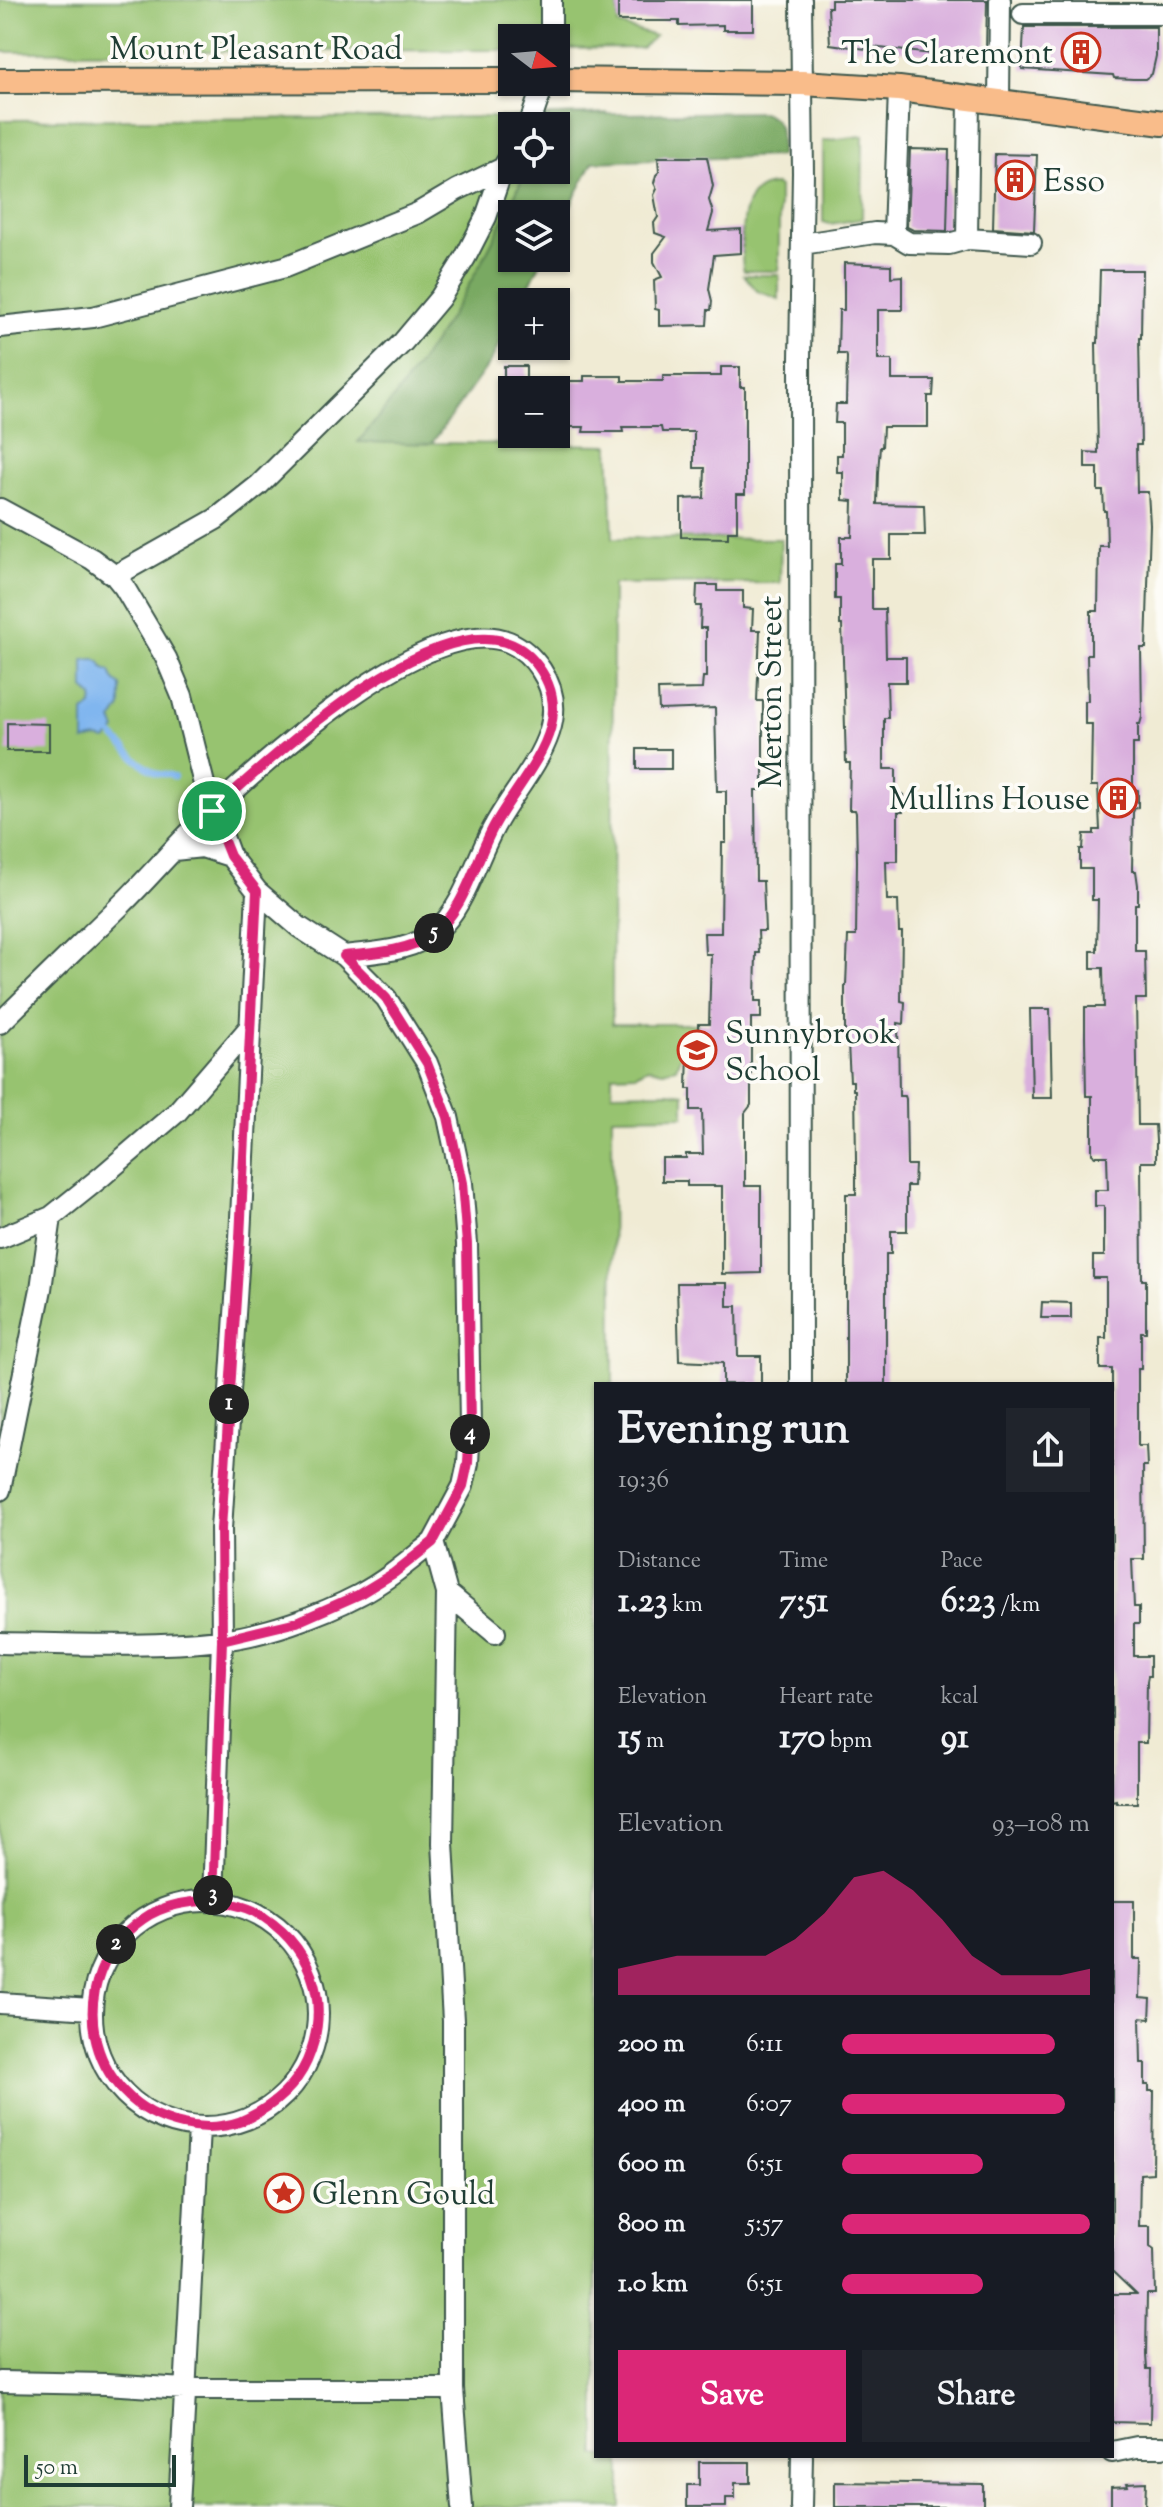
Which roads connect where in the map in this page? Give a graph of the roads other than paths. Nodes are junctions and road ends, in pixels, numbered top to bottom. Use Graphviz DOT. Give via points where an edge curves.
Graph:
graph roads {
  1 [pos="551,0"];
  2 [pos="801,0"];
  3 [pos="1000,0"];
  4 [pos="1023,14"];
  5 [pos="1163,14"];
  6 [pos="551,24"];
  7 [pos="498,80"];
  8 [pos="570,80"];
  9 [pos="0,81"];
  10 [pos="802,83"];
  11 [pos="899,89"];
  12 [pos="969,97"];
  13 [pos="999,101"];
  14 [pos="1163,123"];
  15 [pos="498,166"];
  16 [pos="499,184"];
  17 [pos="894,234"];
  18 [pos="967,239"];
  19 [pos="1031,243"];
  20 [pos="802,244"];
  21 [pos="0,327"];
  22 [pos="0,509"];
  23 [pos="115,576"];
  24 [pos="212,811"];
  25 [pos="174,850"];
  26 [pos="230,856"];
  27 [pos="257,891"];
  28 [pos="344,956"];
  29 [pos="0,1023"];
  30 [pos="250,1027"];
  31 [pos="51,1217"];
  32 [pos="0,1238"];
  33 [pos="801,1382"];
  34 [pos="0,1490"];
  35 [pos="433,1542"];
  36 [pos="447,1593"];
  37 [pos="495,1633"];
  38 [pos="222,1640"];
  39 [pos="0,1643"];
  40 [pos="213,1900"];
  41 [pos="0,2003"];
  42 [pos="91,2009"];
  43 [pos="199,2128"];
  44 [pos="0,2382"];
  45 [pos="184,2389"];
  46 [pos="453,2389"];
  47 [pos="1163,2447"];
  48 [pos="1114,2452"];
  49 [pos="802,2458"];
  50 [pos="179,2507"];
  51 [pos="462,2507"];
  52 [pos="801,2507"];
  1 -- 6 [label="street"];
  2 -- 10 [label="street, Merton Street"];
  3 -- 13 [label="street"];
  4 -- 5 [label="street"];
  7 -- 9 [label="main road, Mount Pleasant Road"];
  8 -- 10 [label="main road"];
  10 -- 11 [label="main road"];
  10 -- 20 [label="street, Merton Street"];
  11 -- 12 [label="main road"];
  11 -- 17 [label="street"];
  12 -- 13 [label="main road"];
  12 -- 18 [label="street"];
  13 -- 14 [label="main road"];
  15 -- 21 [label="street" via="418,213 285,267 93,317"];
  16 -- 23 [label="street" via="440,298 369,378 259,485 216,519"];
  17 -- 18 [label="street" via="909,243"];
  17 -- 20 [label="street"];
  18 -- 19 [label="street"];
  20 -- 33 [label="street, Merton Street"];
  22 -- 23 [label="street"];
  23 -- 24 [label="street" via="166,658 182,696"];
  24 -- 25 [label="street"];
  24 -- 26 [label="street"];
  24 -- 28 [label="street" via="317,719 432,650 488,638 526,652 548,681 554,711 549,735 494,826 451,918 410,946"];
  25 -- 26 [label="street" via="202,847"];
  25 -- 29 [label="street"];
  26 -- 27 [label="street"];
  27 -- 28 [label="street"];
  27 -- 30 [label="street"];
  28 -- 35 [label="street" via="386,998 427,1063 448,1117 462,1183 468,1259 468,1463 458,1497"];
  30 -- 31 [label="street" via="177,1112"];
  30 -- 38 [label="street" via="221,1529"];
  31 -- 32 [label="street"];
  31 -- 34 [label="street"];
  35 -- 36 [label="street"];
  35 -- 38 [label="street" via="358,1595 297,1622"];
  36 -- 37 [label="street"];
  36 -- 46 [label="street" via="443,1843 453,2021"];
  38 -- 39 [label="street"];
  38 -- 40 [label="street"];
  40 -- 42 [label="street" via="177,1903 144,1918 117,1942 99,1973"];
  40 -- 43 [label="street" via="251,1909 284,1931 307,1963 318,2001 316,2040 300,2076 273,2105 238,2123"];
  41 -- 42 [label="street"];
  42 -- 43 [label="street" via="95,2044 110,2077 134,2103 164,2120"];
  43 -- 45 [label="street"];
  44 -- 45 [label="street"];
  45 -- 46 [label="street"];
  45 -- 50 [label="street"];
  46 -- 51 [label="street"];
  47 -- 48 [label="street"];
  49 -- 52 [label="street"];
}
